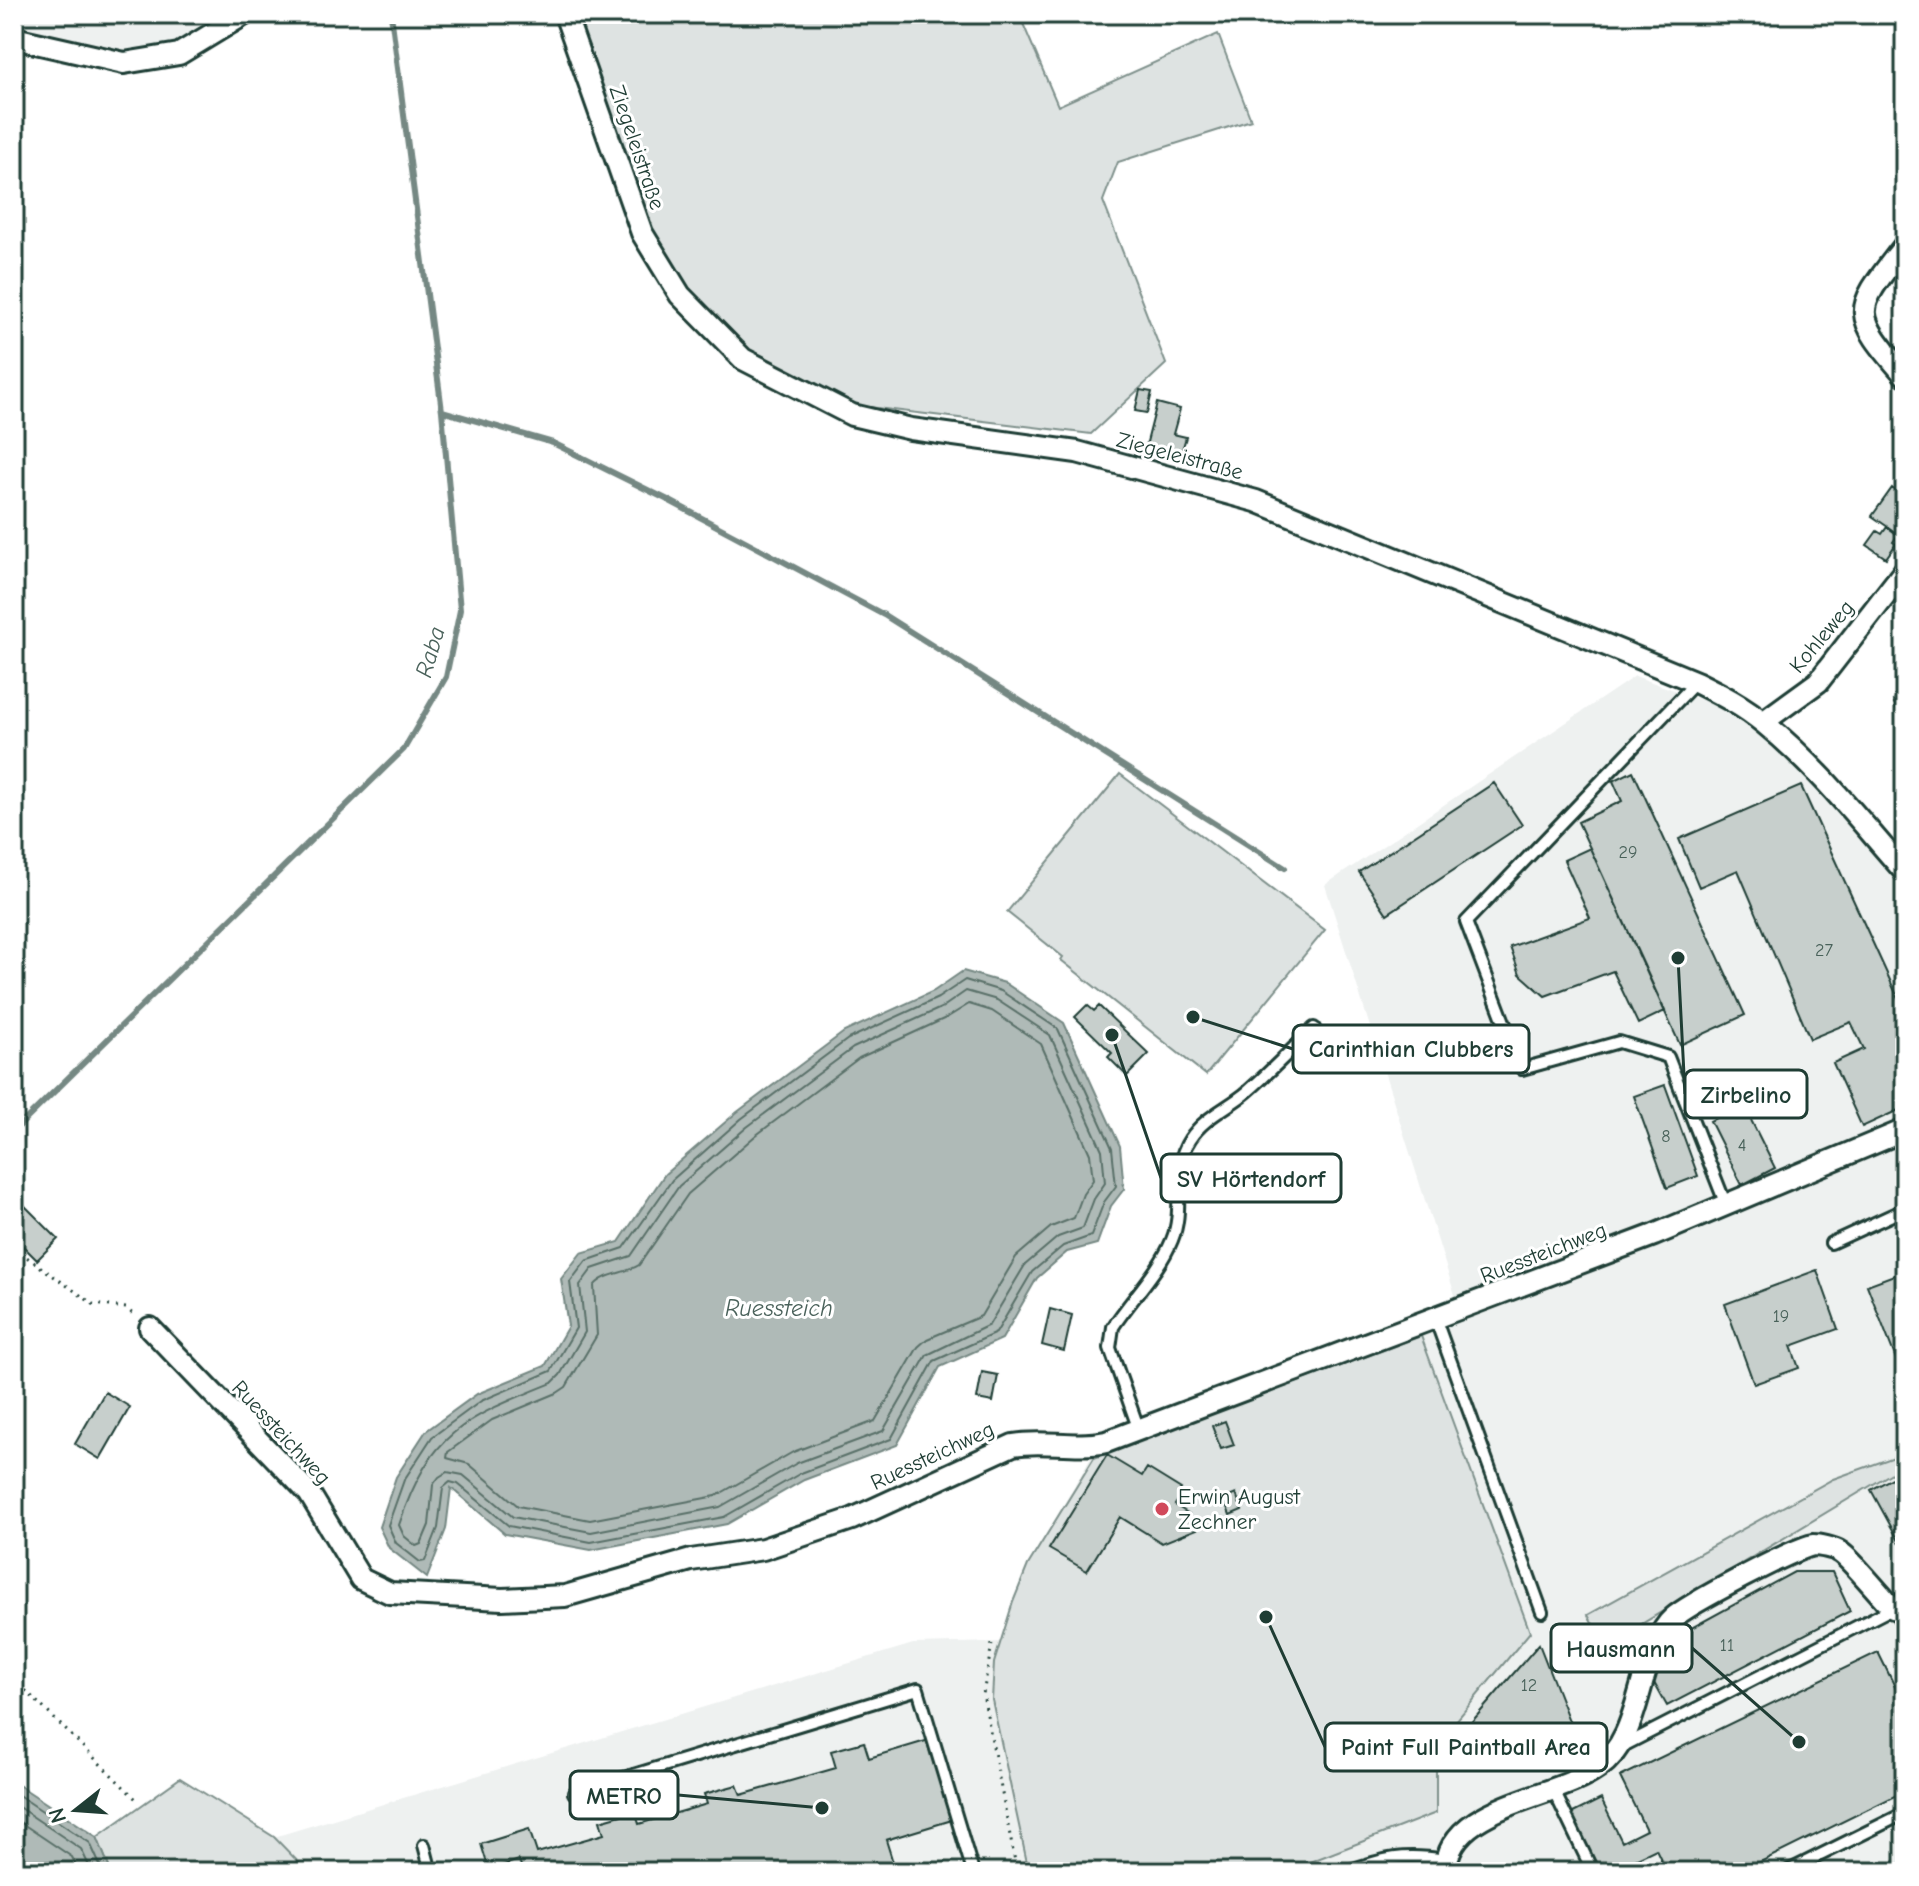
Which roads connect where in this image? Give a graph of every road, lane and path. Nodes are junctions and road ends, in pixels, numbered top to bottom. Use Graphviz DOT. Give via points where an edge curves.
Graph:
graph roads {
  1 [pos="245,14"];
  2 [pos="565,14"];
  3 [pos="14,38"];
  4 [pos="1905,245"];
  5 [pos="1905,375"];
  6 [pos="1905,570"];
  7 [pos="1696,682"];
  8 [pos="1763,722"];
  9 [pos="1905,872"];
  10 [pos="1314,1028"];
  11 [pos="1905,1130"];
  12 [pos="1726,1205"];
  13 [pos="1905,1209"];
  14 [pos="1831,1243"];
  15 [pos="14,1248"];
  16 [pos="1435,1318"];
  17 [pos="150,1328"];
  18 [pos="1139,1430"];
  19 [pos="1899,1610"];
  20 [pos="1542,1612"];
  21 [pos="1905,1628"];
  22 [pos="992,1644"];
  23 [pos="14,1679"];
  24 [pos="1615,1750"];
  25 [pos="1553,1789"];
  26 [pos="574,1793"];
  27 [pos="139,1802"];
  28 [pos="1905,1813"];
  29 [pos="424,1845"];
  30 [pos="1446,1866"];
  31 [pos="431,1872"];
  32 [pos="973,1872"];
  33 [pos="1017,1872"];
  34 [pos="1344,1872"];
  35 [pos="1593,1872"];
  36 [pos="1786,1872"];
  1 -- 3 [label="street" via="179,54 124,63"];
  2 -- 7 [label="street, Ziegeleistraße" via="642,233 680,295 743,359 852,415 911,429 1077,452 1256,501"];
  4 -- 5 [label="street" via="1864,306 1875,341"];
  6 -- 8 [label="street, Kohleweg" via="1818,682"];
  7 -- 8 [label="street, Ziegeleistraße"];
  7 -- 12 [label="lane" via="1466,922 1522,1069 1619,1042 1668,1057"];
  8 -- 9 [label="street, Ziegeleistraße" via="1822,777"];
  10 -- 18 [label="lane" via="1245,1093 1201,1124 1181,1154 1173,1240 1110,1338"];
  11 -- 12 [label="street, Ruessteichweg"];
  12 -- 16 [label="street, Ruessteichweg"];
  13 -- 14 [label="lane"];
  15 -- 17 [label="path" via="93,1304 126,1308"];
  16 -- 18 [label="street, Ruessteichweg"];
  16 -- 20 [label="lane"];
  17 -- 18 [label="street, Ruessteichweg" via="309,1493 361,1579 390,1593 502,1599 565,1596 691,1560 763,1549 852,1519 1013,1445 1093,1445"];
  19 -- 21 [label="lane"];
  19 -- 24 [label="lane"];
  19 -- 24 [label="street" via="1838,1551 1814,1545 1754,1571 1673,1618 1654,1647 1626,1734"];
  22 -- 33 [label="path" via="983,1694"];
  23 -- 27 [label="path"];
  24 -- 25 [label="street" via="1600,1767"];
  25 -- 30 [label="street" via="1480,1818 1458,1837"];
  25 -- 35 [label="lane"];
  26 -- 32 [label="lane" via="918,1689"];
  28 -- 36 [label="lane"];
  29 -- 31 [label="lane"];
  30 -- 34 [label="lane" via="1418,1856 1385,1857"];
}
